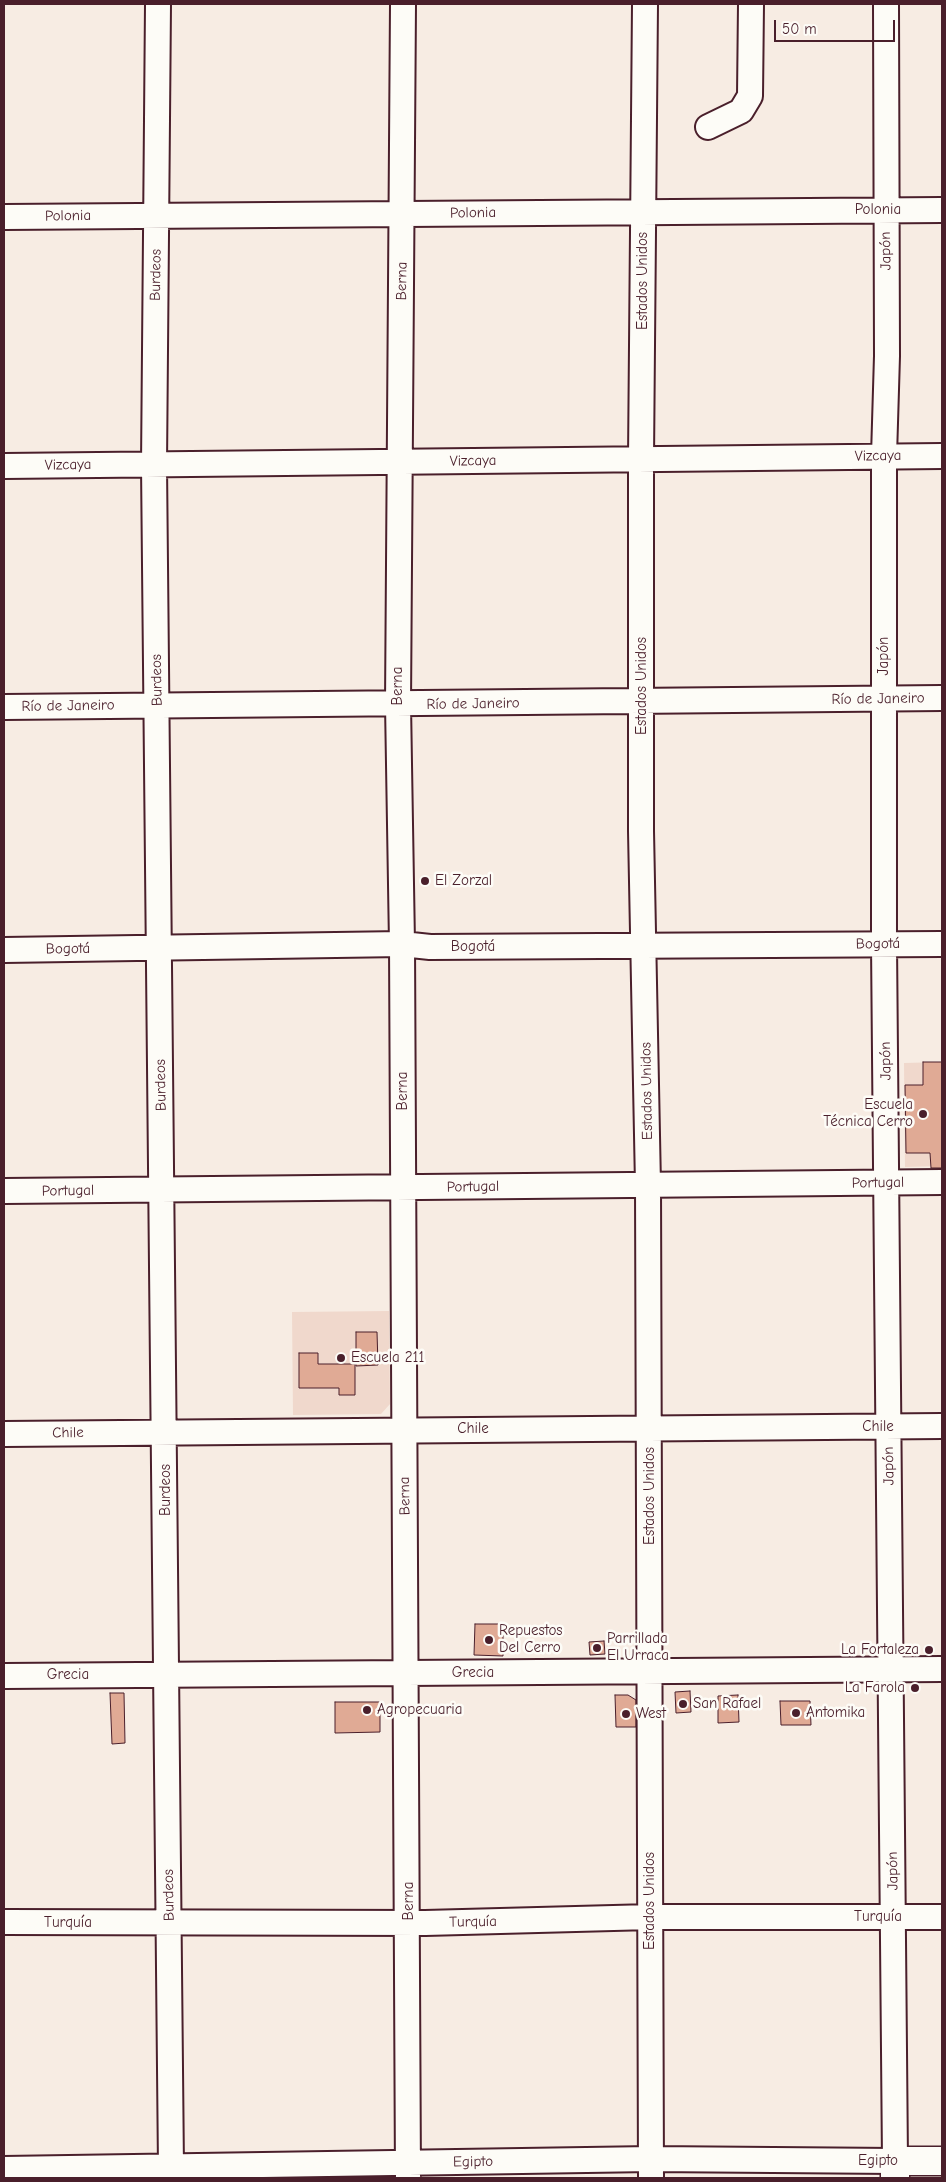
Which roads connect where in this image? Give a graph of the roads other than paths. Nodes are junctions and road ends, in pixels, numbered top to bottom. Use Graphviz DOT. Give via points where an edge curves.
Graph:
graph roads {
  1 [pos="158,4"];
  2 [pos="404,4"];
  3 [pos="645,4"];
  4 [pos="751,4"];
  5 [pos="886,4"];
  6 [pos="708,126"];
  7 [pos="886,210"];
  8 [pos="942,210"];
  9 [pos="643,212"];
  10 [pos="403,214"];
  11 [pos="157,215"];
  12 [pos="4,217"];
  13 [pos="884,456"];
  14 [pos="942,456"];
  15 [pos="641,459"];
  16 [pos="399,462"];
  17 [pos="154,465"];
  18 [pos="4,466"];
  19 [pos="942,698"];
  20 [pos="884,699"];
  21 [pos="642,702"];
  22 [pos="398,704"];
  23 [pos="157,705"];
  24 [pos="4,707"];
  25 [pos="402,944"];
  26 [pos="884,944"];
  27 [pos="942,944"];
  28 [pos="644,946"];
  29 [pos="160,948"];
  30 [pos="4,950"];
  31 [pos="888,1182"];
  32 [pos="942,1182"];
  33 [pos="648,1185"];
  34 [pos="403,1188"];
  35 [pos="162,1190"];
  36 [pos="4,1191"];
  37 [pos="942,1426"];
  38 [pos="888,1427"];
  39 [pos="650,1428"];
  40 [pos="405,1430"];
  41 [pos="165,1432"];
  42 [pos="4,1434"];
  43 [pos="891,1670"];
  44 [pos="942,1670"];
  45 [pos="650,1672"];
  46 [pos="407,1673"];
  47 [pos="167,1675"];
  48 [pos="4,1676"];
  49 [pos="650,1917"];
  50 [pos="894,1917"];
  51 [pos="942,1917"];
  52 [pos="4,1922"];
  53 [pos="170,1923"];
  54 [pos="409,1923"];
  55 [pos="942,2161"];
  56 [pos="171,2167"];
  57 [pos="4,2169"];
  58 [pos="651,2169"];
  59 [pos="895,2170"];
  60 [pos="408,2171"];
  61 [pos="141,2173"];
  1 -- 11 [label="street, Burdeos"];
  2 -- 10 [label="street, Berna"];
  3 -- 9 [label="street, Estados Unidos"];
  4 -- 6 [label="street" via="750,96 741,111"];
  5 -- 7 [label="street, Japón"];
  7 -- 8 [label="street, Polonia"];
  7 -- 9 [label="street, Polonia"];
  7 -- 13 [label="street, Japón"];
  9 -- 10 [label="street, Polonia"];
  9 -- 15 [label="street, Estados Unidos"];
  10 -- 11 [label="street, Polonia"];
  10 -- 16 [label="street, Berna"];
  11 -- 12 [label="street, Polonia"];
  11 -- 17 [label="street, Burdeos"];
  13 -- 14 [label="street, Vizcaya"];
  13 -- 15 [label="street, Vizcaya"];
  13 -- 20 [label="street, Japón"];
  15 -- 16 [label="street, Vizcaya"];
  15 -- 21 [label="street, Estados Unidos"];
  16 -- 17 [label="street, Vizcaya"];
  16 -- 22 [label="street, Berna"];
  17 -- 18 [label="street, Vizcaya"];
  17 -- 23 [label="street, Burdeos"];
  19 -- 20 [label="street, Río de Janeiro"];
  20 -- 21 [label="street, Río de Janeiro"];
  20 -- 26 [label="street, Japón"];
  21 -- 22 [label="street, Río de Janeiro"];
  21 -- 28 [label="street, Estados Unidos"];
  22 -- 23 [label="street, Río de Janeiro"];
  22 -- 25 [label="street, Berna"];
  23 -- 24 [label="street, Río de Janeiro"];
  23 -- 29 [label="street, Burdeos"];
  25 -- 28 [label="street, Bogotá" via="430,947"];
  25 -- 29 [label="street, Bogotá"];
  25 -- 34 [label="street, Berna"];
  26 -- 27 [label="street, Bogotá"];
  26 -- 28 [label="street, Bogotá"];
  26 -- 31 [label="street, Japón"];
  28 -- 33 [label="street, Estados Unidos"];
  29 -- 30 [label="street, Bogotá"];
  29 -- 35 [label="street, Burdeos"];
  31 -- 32 [label="street, Portugal"];
  31 -- 33 [label="street, Portugal"];
  31 -- 38 [label="street, Japón"];
  33 -- 34 [label="street, Portugal"];
  33 -- 39 [label="street, Estados Unidos"];
  34 -- 35 [label="street, Portugal"];
  34 -- 40 [label="street, Berna"];
  35 -- 36 [label="street, Portugal"];
  35 -- 41 [label="street, Burdeos"];
  37 -- 38 [label="street, Chile"];
  38 -- 39 [label="street, Chile"];
  38 -- 43 [label="street, Japón"];
  39 -- 40 [label="street, Chile"];
  39 -- 45 [label="street, Estados Unidos"];
  40 -- 41 [label="street, Chile"];
  40 -- 46 [label="street, Berna"];
  41 -- 42 [label="street, Chile"];
  41 -- 47 [label="street, Burdeos"];
  43 -- 44 [label="street, Grecia"];
  43 -- 45 [label="street, Grecia"];
  43 -- 50 [label="street, Japón"];
  45 -- 46 [label="street, Grecia"];
  45 -- 49 [label="street, Estados Unidos"];
  46 -- 47 [label="street, Grecia"];
  46 -- 54 [label="street, Berna"];
  47 -- 48 [label="street, Grecia"];
  47 -- 53 [label="street, Burdeos"];
  49 -- 50 [label="street, Turquía"];
  49 -- 54 [label="street, Turquía"];
  49 -- 58 [label="street, Estados Unidos"];
  50 -- 51 [label="street, Turquía"];
  50 -- 59 [label="street, Japón"];
  52 -- 53 [label="street, Turquía"];
  53 -- 54 [label="street, Turquía"];
  53 -- 56 [label="street, Burdeos"];
  54 -- 60 [label="street, Berna"];
  55 -- 59 [label="main road, Egipto"];
  56 -- 60 [label="street, Egipto"];
  56 -- 61 [label="street, Egipto"];
  57 -- 61 [label="street, Egipto"];
  58 -- 59 [label="street, Egipto"];
  58 -- 60 [label="street, Egipto"];
}
